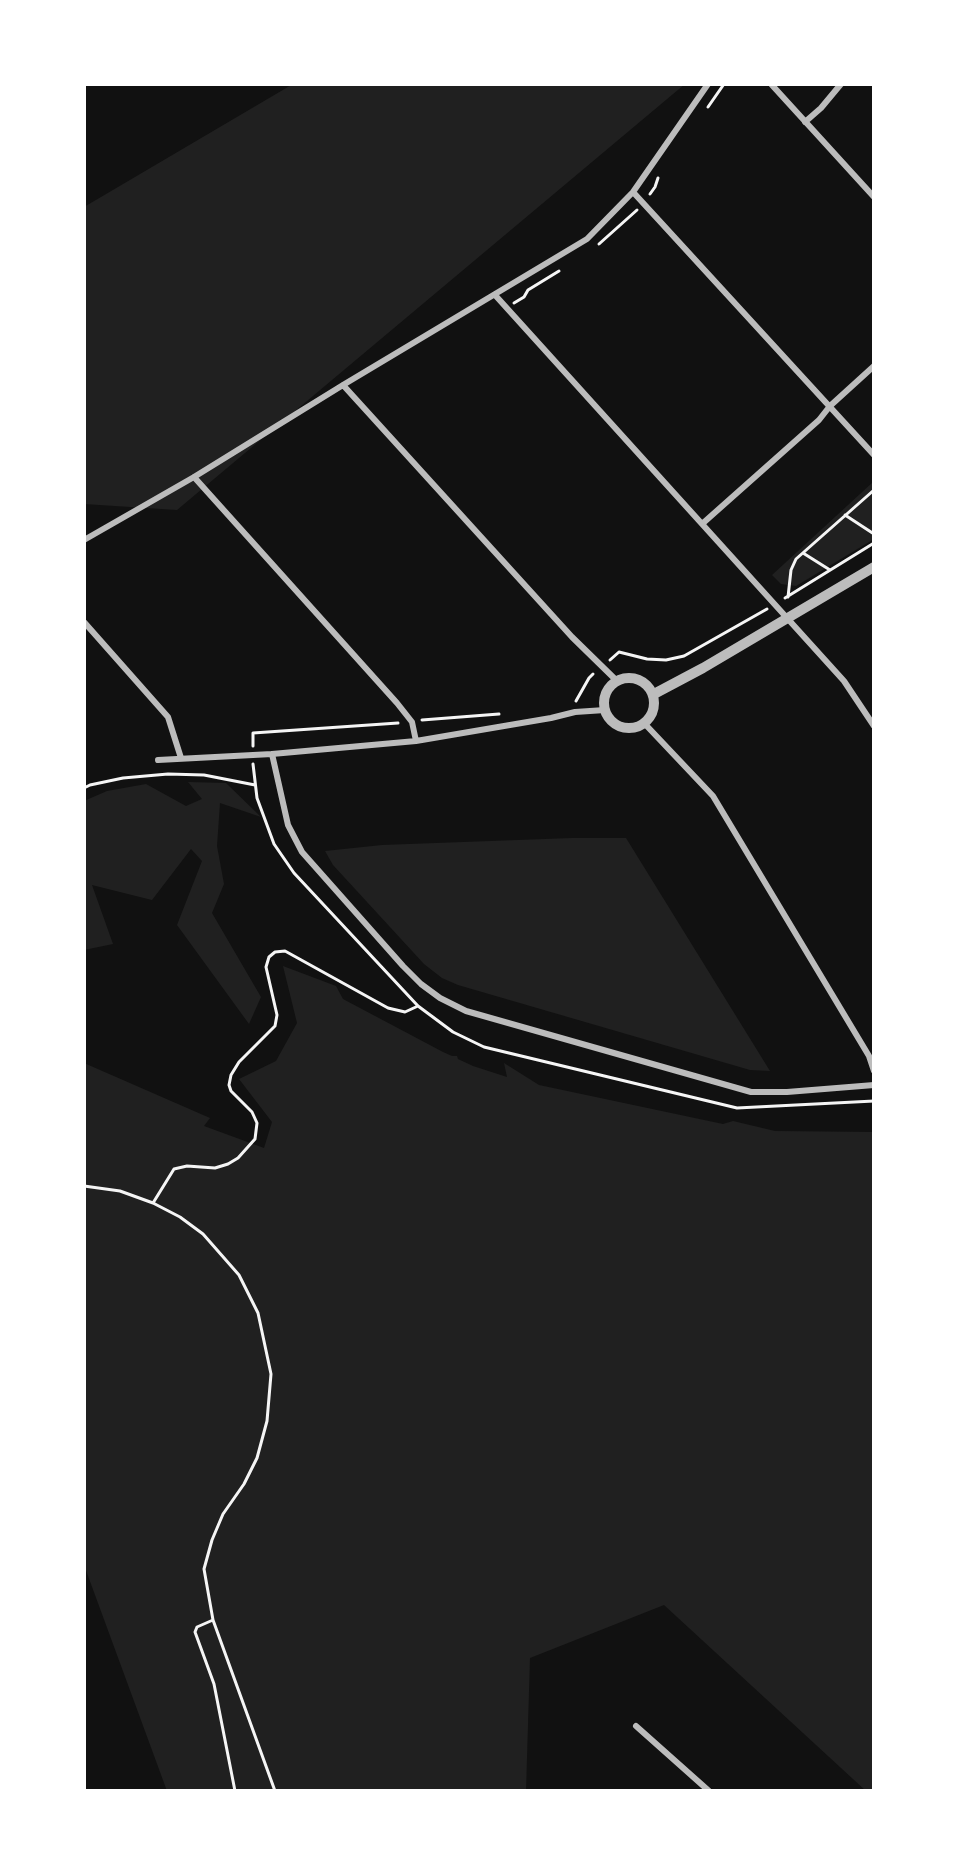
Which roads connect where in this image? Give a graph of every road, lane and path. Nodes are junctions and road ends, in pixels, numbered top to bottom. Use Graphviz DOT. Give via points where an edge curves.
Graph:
graph roads {
  1 [pos="708,84"];
  2 [pos="771,84"];
  3 [pos="841,84"];
  4 [pos="805,122"];
  5 [pos="633,192"];
  6 [pos="874,197"];
  7 [pos="495,295"];
  8 [pos="874,366"];
  9 [pos="343,385"];
  10 [pos="830,406"];
  11 [pos="874,455"];
  12 [pos="194,477"];
  13 [pos="874,490"];
  14 [pos="845,515"];
  15 [pos="702,524"];
  16 [pos="874,534"];
  17 [pos="84,540"];
  18 [pos="874,543"];
  19 [pos="803,553"];
  20 [pos="874,567"];
  21 [pos="830,570"];
  22 [pos="788,597"];
  23 [pos="776,605"];
  24 [pos="788,618"];
  25 [pos="84,622"];
  26 [pos="619,652"];
  27 [pos="589,678"];
  28 [pos="617,681"];
  29 [pos="654,694"];
  30 [pos="576,702"];
  31 [pos="605,710"];
  32 [pos="509,713"];
  33 [pos="411,722"];
  34 [pos="644,723"];
  35 [pos="874,726"];
  36 [pos="253,733"];
  37 [pos="416,741"];
  38 [pos="272,754"];
  39 [pos="181,758"];
  40 [pos="159,760"];
  41 [pos="84,788"];
  42 [pos="418,1006"];
  43 [pos="874,1071"];
  44 [pos="874,1085"];
  45 [pos="874,1101"];
  46 [pos="84,1186"];
  47 [pos="153,1203"];
  48 [pos="213,1620"];
  49 [pos="636,1726"];
  50 [pos="234,1791"];
  51 [pos="275,1791"];
  52 [pos="709,1791"];
  1 -- 5 [label="street"];
  2 -- 4 [label="street"];
  3 -- 4 [label="street"];
  4 -- 6 [label="street"];
  5 -- 7 [label="street" via="587,239"];
  5 -- 10 [label="street"];
  7 -- 9 [label="street"];
  7 -- 15 [label="street"];
  8 -- 10 [label="street"];
  9 -- 12 [label="street"];
  9 -- 28 [label="street" via="572,637"];
  10 -- 11 [label="street"];
  10 -- 15 [label="street"];
  12 -- 17 [label="street"];
  12 -- 33 [label="street"];
  13 -- 14 [label="path"];
  14 -- 16 [label="path"];
  14 -- 19 [label="path"];
  15 -- 23 [label="street"];
  18 -- 21 [label="path"];
  19 -- 21 [label="path"];
  19 -- 22 [label="path" via="791,570"];
  20 -- 24 [label="street"];
  21 -- 22 [label="path"];
  22 -- 23 [label="path"];
  23 -- 24 [label="street"];
  23 -- 26 [label="path" via="684,656 647,659"];
  24 -- 29 [label="street"];
  24 -- 35 [label="street" via="844,681"];
  25 -- 39 [label="street" via="168,717"];
  27 -- 30 [label="path"];
  28 -- 29 [label="street" via="641,681"];
  28 -- 31 [label="street" via="604,698"];
  29 -- 34 [label="street" via="651,715"];
  31 -- 34 [label="street" via="621,726"];
  31 -- 37 [label="street"];
  32 -- 33 [label="path"];
  33 -- 36 [label="path"];
  33 -- 37 [label="street"];
  34 -- 43 [label="street" via="713,796 869,1056"];
  37 -- 38 [label="street"];
  38 -- 39 [label="street"];
  38 -- 44 [label="street" via="288,825 302,852 403,966 440,998 466,1011 752,1092"];
  39 -- 40 [label="street"];
  41 -- 42 [label="path" via="123,778 168,774 204,774 255,786 274,844 294,873"];
  42 -- 45 [label="path" via="453,1032 484,1047 737,1108"];
  42 -- 47 [label="path" via="405,1012 388,1008 285,951 275,952 266,967 277,1015 275,1026 239,1062 229,1085 252,1112 257,1124 255,1139 228,1164 174,1169"];
  46 -- 47 [label="path" via="120,1191"];
  47 -- 48 [label="path" via="203,1234 239,1275 258,1313 271,1374 267,1421 257,1458 223,1514 204,1569"];
  48 -- 50 [label="path" via="197,1627 195,1632 214,1684"];
  48 -- 51 [label="path"];
  49 -- 52 [label="street"];
}
